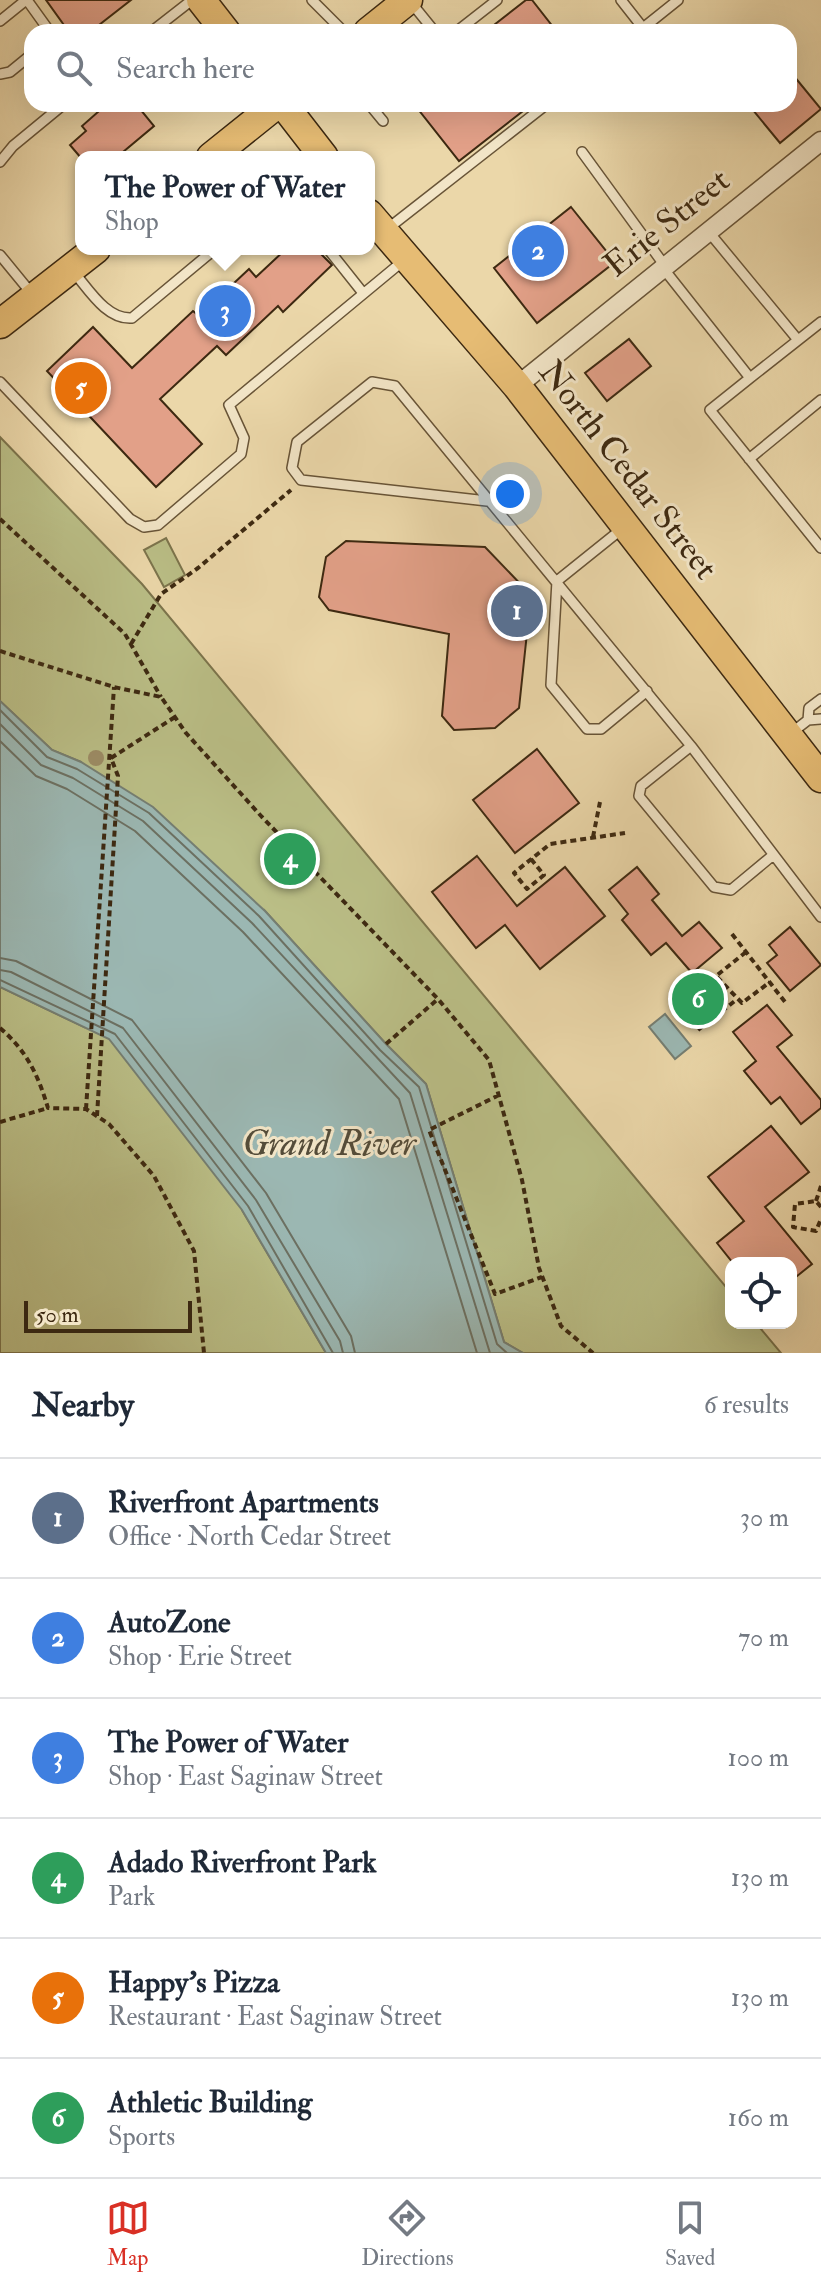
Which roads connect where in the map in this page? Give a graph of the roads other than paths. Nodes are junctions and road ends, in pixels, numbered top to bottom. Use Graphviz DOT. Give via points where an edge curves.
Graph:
graph roads {
  1 [pos="26,0"];
  2 [pos="192,0"];
  3 [pos="201,0"];
  4 [pos="312,0"];
  5 [pos="497,0"];
  6 [pos="621,0"];
  7 [pos="678,0"];
  8 [pos="405,1"];
  9 [pos="0,21"];
  10 [pos="44,24"];
  11 [pos="161,24"];
  12 [pos="220,24"];
  13 [pos="336,24"];
  14 [pos="378,24"];
  15 [pos="427,24"];
  16 [pos="466,24"];
  17 [pos="636,24"];
  18 [pos="648,24"];
  19 [pos="24,61"];
  20 [pos="0,74"];
  21 [pos="54,112"];
  22 [pos="270,112"];
  23 [pos="287,112"];
  24 [pos="376,112"];
  25 [pos="536,112"];
  26 [pos="383,121"];
  27 [pos="821,141"];
  28 [pos="219,151"];
  29 [pos="319,151"];
  30 [pos="582,152"];
  31 [pos="0,162"];
  32 [pos="376,223"];
  33 [pos="708,231"];
  34 [pos="0,255"];
  35 [pos="88,255"];
  36 [pos="208,255"];
  37 [pos="333,255"];
  38 [pos="405,259"];
  39 [pos="664,267"];
  40 [pos="71,269"];
  41 [pos="363,293"];
  42 [pos="34,297"];
  43 [pos="821,322"];
  44 [pos="0,324"];
  45 [pos="798,340"];
  46 [pos="750,378"];
  47 [pos="0,382"];
  48 [pos="517,386"];
  49 [pos="821,400"];
  50 [pos="749,459"];
  51 [pos="487,501"];
  52 [pos="626,526"];
  53 [pos="821,548"];
  54 [pos="557,581"];
  55 [pos="647,691"];
  56 [pos="821,699"];
  57 [pos="821,719"];
  58 [pos="798,727"];
  59 [pos="691,746"];
  60 [pos="821,778"];
  61 [pos="772,856"];
  62 [pos="821,917"];
  1 -- 9 [label="lane"];
  1 -- 10 [label="lane"];
  2 -- 11 [label="lane"];
  3 -- 12 [label="main road"];
  4 -- 13 [label="lane"];
  5 -- 16 [label="lane"];
  6 -- 17 [label="lane"];
  7 -- 18 [label="lane"];
  8 -- 14 [label="main road"];
  8 -- 15 [label="lane"];
  19 -- 20 [label="lane"];
  21 -- 31 [label="lane"];
  22 -- 28 [label="main road"];
  23 -- 29 [label="main road"];
  24 -- 26 [label="lane"];
  25 -- 32 [label="lane"];
  27 -- 33 [label="street, Erie Street"];
  30 -- 39 [label="lane"];
  32 -- 38 [label="main road, North Cedar Street"];
  33 -- 39 [label="street, Erie Street"];
  33 -- 45 [label="lane"];
  34 -- 42 [label="lane"];
  35 -- 40 [label="main road"];
  36 -- 40 [label="lane" via="132,318 119,319 108,311"];
  37 -- 41 [label="lane"];
  38 -- 41 [label="lane"];
  38 -- 48 [label="main road, North Cedar Street"];
  39 -- 46 [label="lane"];
  39 -- 48 [label="street, Erie Street"];
  40 -- 42 [label="main road"];
  41 -- 47 [label="lane" via="229,405 244,438 241,454 158,525 144,527 130,519"];
  42 -- 44 [label="main road"];
  43 -- 45 [label="lane"];
  45 -- 46 [label="lane"];
  46 -- 50 [label="lane" via="710,410"];
  48 -- 52 [label="main road, North Cedar Street"];
  49 -- 50 [label="lane"];
  50 -- 53 [label="lane"];
  51 -- 51 [label="lane" via="301,480 292,468 297,442 372,382 395,386"];
  51 -- 54 [label="lane"];
  52 -- 54 [label="lane"];
  52 -- 58 [label="main road, North Cedar Street"];
  54 -- 55 [label="lane"];
  54 -- 55 [label="lane" via="551,685 587,729 601,729"];
  55 -- 59 [label="lane"];
  56 -- 58 [label="lane"];
  57 -- 58 [label="lane"];
  58 -- 60 [label="main road, North Cedar Street"];
  59 -- 61 [label="lane"];
  59 -- 61 [label="lane" via="641,786 639,796 714,887 731,890"];
  61 -- 62 [label="lane"];
}
